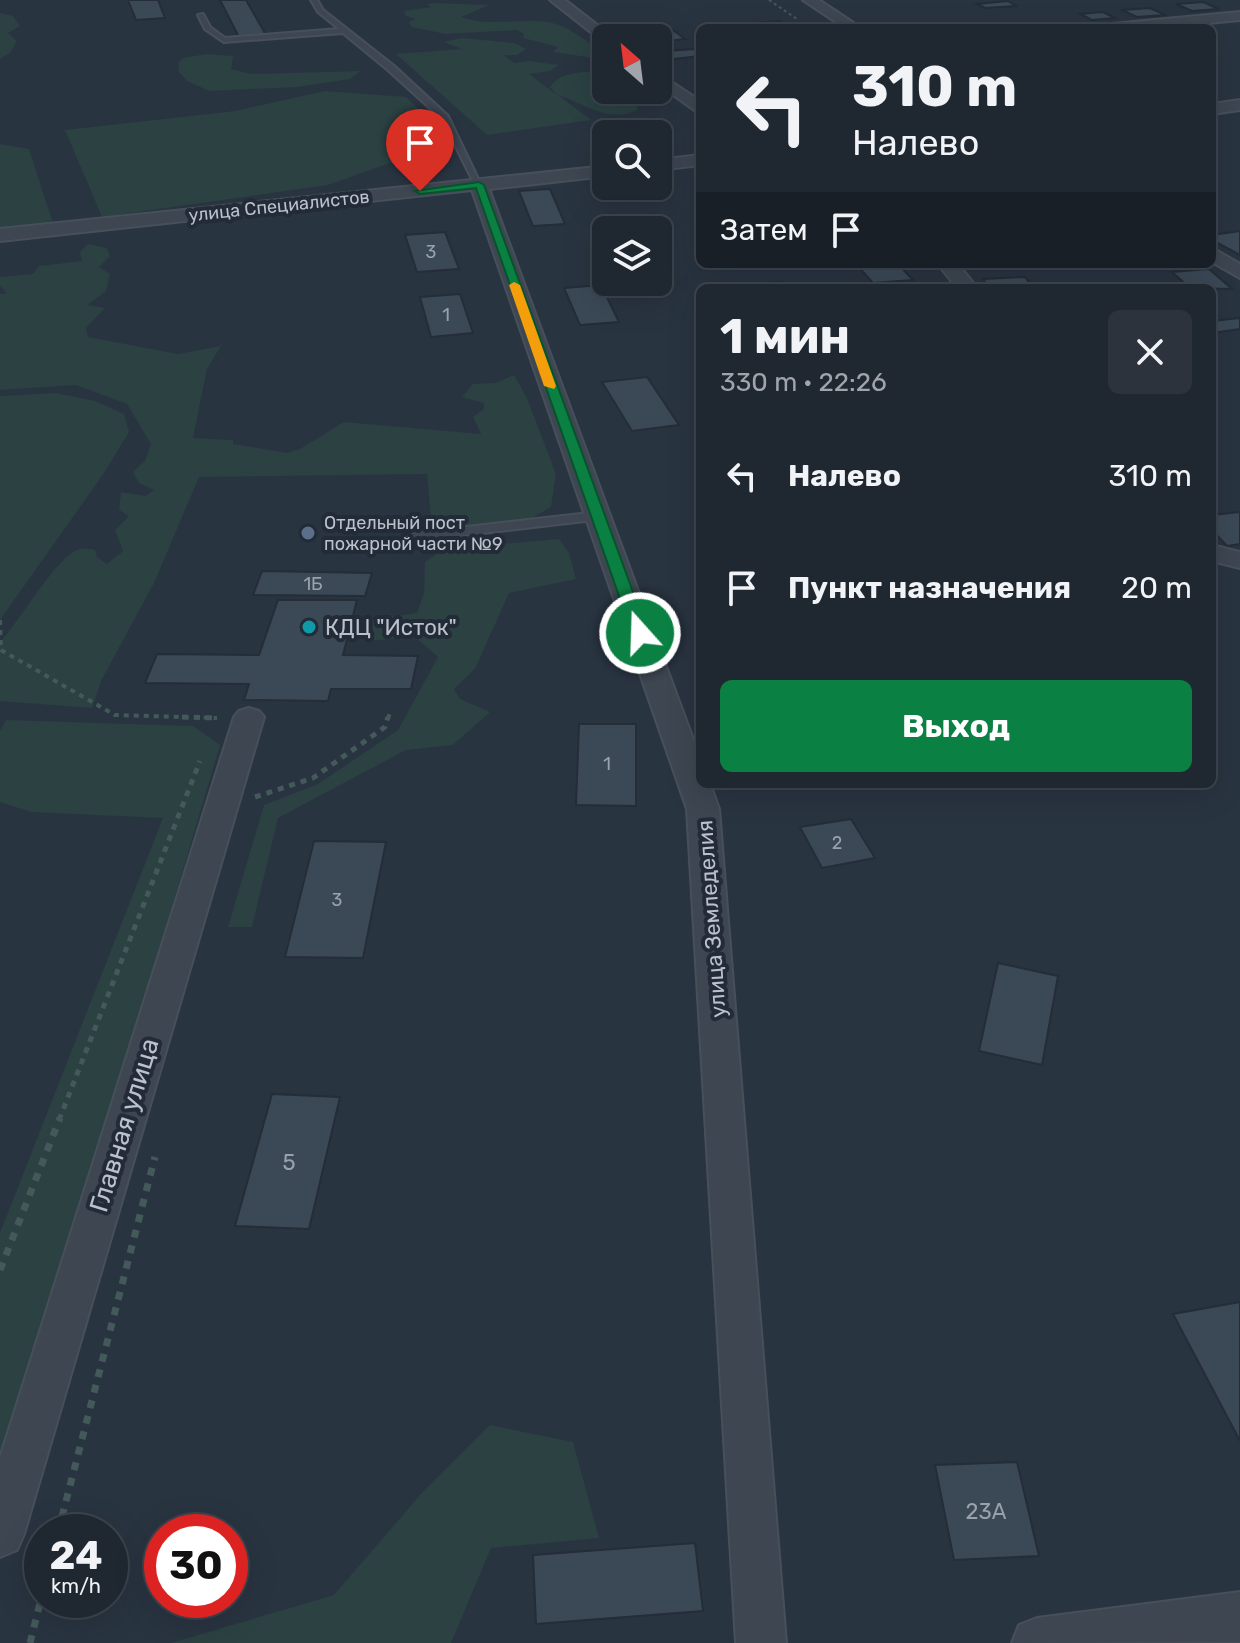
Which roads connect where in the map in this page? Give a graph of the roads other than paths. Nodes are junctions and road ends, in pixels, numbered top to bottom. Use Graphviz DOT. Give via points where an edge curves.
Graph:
graph roads {
  1 [pos="314,0"];
  2 [pos="557,0"];
  3 [pos="810,0"];
  4 [pos="201,15"];
  5 [pos="1240,16"];
  6 [pos="848,24"];
  7 [pos="1155,24"];
  8 [pos="592,27"];
  9 [pos="344,31"];
  10 [pos="672,88"];
  11 [pos="1240,105"];
  12 [pos="696,106"];
  13 [pos="1216,108"];
  14 [pos="696,160"];
  15 [pos="672,163"];
  16 [pos="592,173"];
  17 [pos="479,185"];
  18 [pos="0,235"];
  19 [pos="1216,257"];
  20 [pos="951,268"];
  21 [pos="1240,272"];
  22 [pos="964,284"];
  23 [pos="598,516"];
  24 [pos="414,537"];
  25 [pos="1216,554"];
  26 [pos="1240,560"];
  27 [pos="249,717"];
  28 [pos="0,1534"];
  29 [pos="1240,1617"];
  30 [pos="761,1643"];
  31 [pos="1037,1643"];
  1 -- 9 [label="lane"];
  2 -- 8 [label="street"];
  3 -- 6 [label="street"];
  4 -- 9 [label="lane" via="207,28 224,40"];
  5 -- 7 [label="street"];
  9 -- 17 [label="lane" via="445,118"];
  10 -- 12 [label="street"];
  11 -- 13 [label="street"];
  14 -- 15 [label="street"];
  16 -- 17 [label="street, улица Специалистов"];
  17 -- 18 [label="street, улица Специалистов"];
  17 -- 23 [label="street, улица Земледелия"];
  19 -- 21 [label="street"];
  20 -- 22 [label="street"];
  23 -- 24 [label="lane"];
  23 -- 30 [label="street, улица Земледелия" via="703,809"];
  25 -- 26 [label="street"];
  27 -- 28 [label="street, Главная улица"];
  29 -- 31 [label="street"];
}
